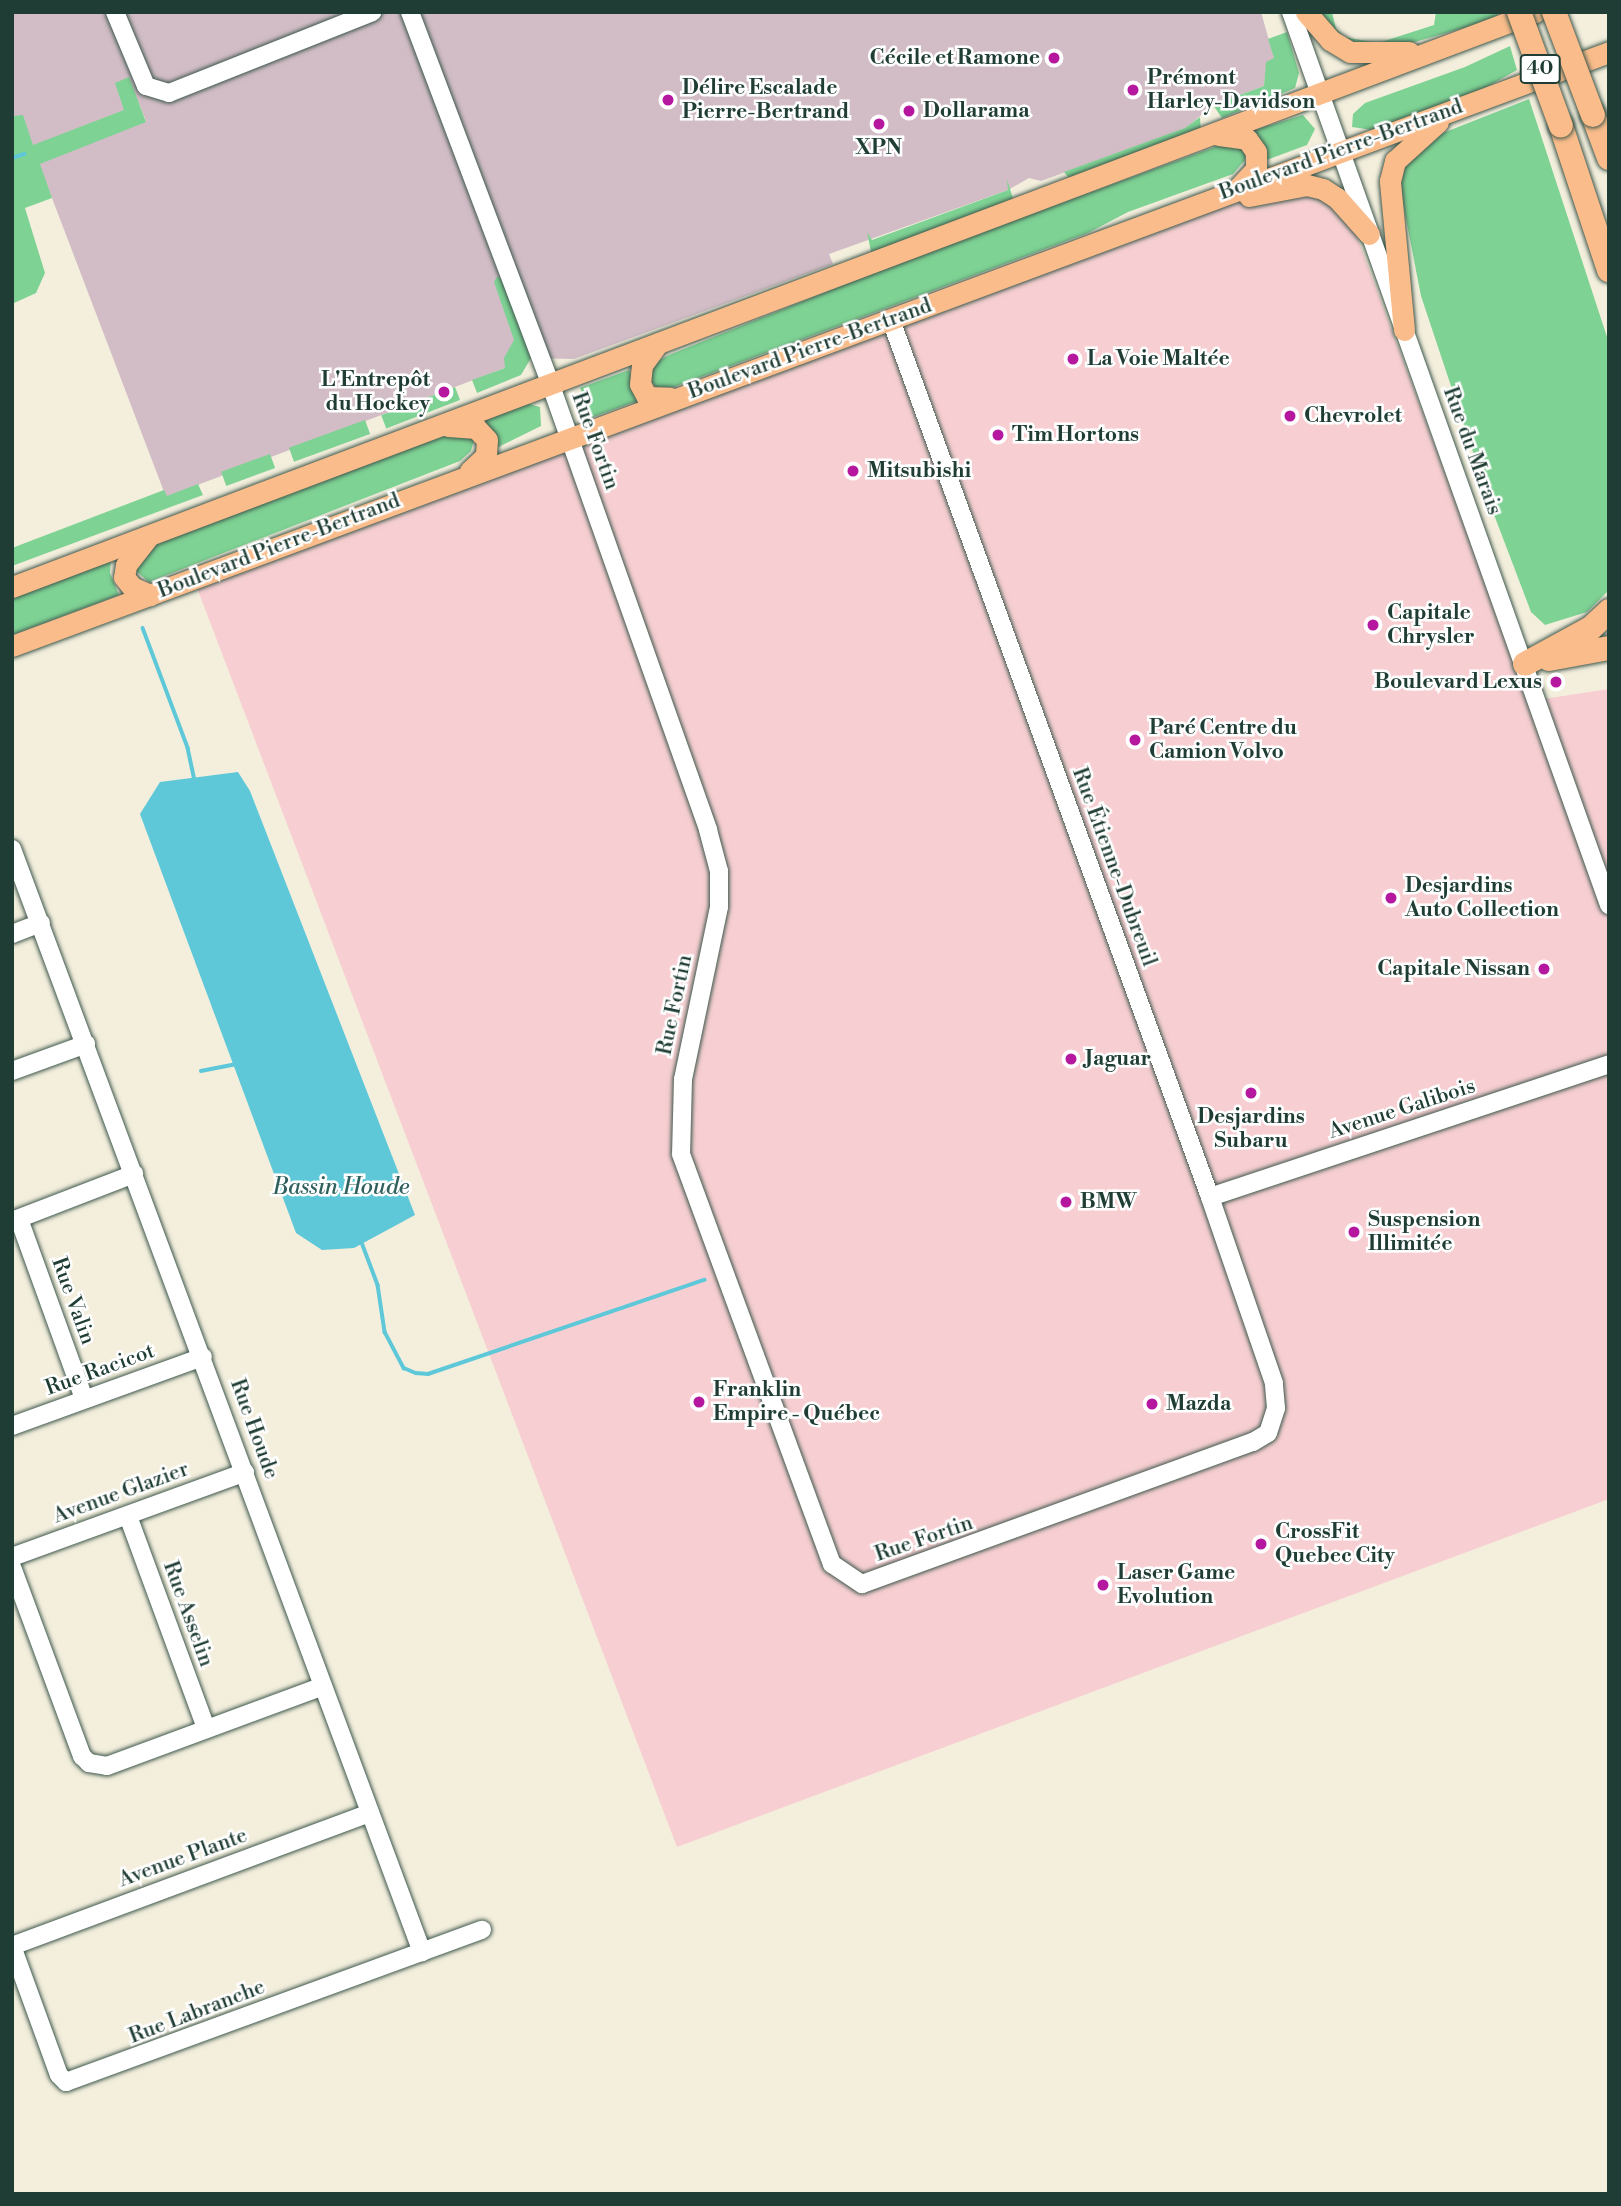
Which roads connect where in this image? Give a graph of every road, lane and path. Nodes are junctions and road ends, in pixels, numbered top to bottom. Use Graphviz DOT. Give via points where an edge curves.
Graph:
graph roads {
  1 [pos="115,12"];
  2 [pos="373,12"];
  3 [pos="411,12"];
  4 [pos="1291,12"];
  5 [pos="1306,12"];
  6 [pos="1519,12"];
  7 [pos="1535,12"];
  8 [pos="1554,12"];
  9 [pos="1432,51"];
  10 [pos="1609,52"];
  11 [pos="1319,94"];
  12 [pos="1460,107"];
  13 [pos="1212,135"];
  14 [pos="1339,151"];
  15 [pos="1609,158"];
  16 [pos="1237,188"];
  17 [pos="1162,216"];
  18 [pos="1369,234"];
  19 [pos="1609,270"];
  20 [pos="891,320"];
  21 [pos="1404,330"];
  22 [pos="658,343"];
  23 [pos="550,383"];
  24 [pos="676,399"];
  25 [pos="442,426"];
  26 [pos="569,438"];
  27 [pos="463,476"];
  28 [pos="150,536"];
  29 [pos="12,587"];
  30 [pos="150,595"];
  31 [pos="1609,611"];
  32 [pos="12,646"];
  33 [pos="1609,648"];
  34 [pos="1525,664"];
  35 [pos="12,849"];
  36 [pos="1609,905"];
  37 [pos="41,923"];
  38 [pos="12,934"];
  39 [pos="86,1044"];
  40 [pos="1609,1064"];
  41 [pos="12,1071"];
  42 [pos="134,1174"];
  43 [pos="1210,1197"];
  44 [pos="16,1220"];
  45 [pos="203,1357"];
  46 [pos="84,1399"];
  47 [pos="12,1426"];
  48 [pos="1268,1433"];
  49 [pos="246,1472"];
  50 [pos="128,1516"];
  51 [pos="12,1557"];
  52 [pos="12,1567"];
  53 [pos="323,1686"];
  54 [pos="206,1728"];
  55 [pos="370,1813"];
  56 [pos="482,1930"];
  57 [pos="12,1946"];
  58 [pos="422,1952"];
  1 -- 2 [label="street" via="146,86 169,93"];
  3 -- 23 [label="street, Rue Fortin"];
  4 -- 11 [label="street, Rue du Marais"];
  5 -- 9 [label="main road" via="1330,40 1350,52"];
  6 -- 19 [label="highway, 40, bridge"];
  7 -- 9 [label="main road"];
  8 -- 15 [label="highway, 40, bridge"];
  9 -- 11 [label="main road"];
  10 -- 12 [label="main road, Boulevard Pierre-Bertrand"];
  11 -- 13 [label="main road"];
  11 -- 14 [label="street, Rue du Marais"];
  12 -- 14 [label="main road, Boulevard Pierre-Bertrand"];
  12 -- 21 [label="main road" via="1420,134 1395,161 1390,181"];
  13 -- 16 [label="main road" via="1244,138 1255,148 1256,169"];
  13 -- 22 [label="main road"];
  14 -- 16 [label="main road, Boulevard Pierre-Bertrand"];
  14 -- 18 [label="street, Rue du Marais"];
  16 -- 17 [label="main road, Boulevard Pierre-Bertrand"];
  17 -- 18 [label="main road" via="1307,185 1337,198"];
  17 -- 20 [label="main road, Boulevard Pierre-Bertrand"];
  18 -- 21 [label="street, Rue du Marais"];
  20 -- 24 [label="main road, Boulevard Pierre-Bertrand"];
  20 -- 43 [label="street, Rue Étienne-Dubreuil"];
  21 -- 34 [label="street, Rue du Marais"];
  22 -- 23 [label="main road"];
  22 -- 24 [label="main road" via="642,365 639,384 647,397"];
  23 -- 25 [label="main road"];
  23 -- 26 [label="street, Rue Fortin"];
  24 -- 26 [label="main road, Boulevard Pierre-Bertrand"];
  25 -- 27 [label="main road" via="476,428 487,440 486,456"];
  25 -- 28 [label="main road"];
  26 -- 27 [label="main road, Boulevard Pierre-Bertrand"];
  26 -- 48 [label="street, Rue Fortin" via="655,673 719,871 719,907 683,1079 681,1154 832,1564 862,1584 1127,1492"];
  27 -- 30 [label="main road, Boulevard Pierre-Bertrand"];
  28 -- 29 [label="main road"];
  28 -- 30 [label="main road" via="124,572 132,587"];
  30 -- 32 [label="main road, Boulevard Pierre-Bertrand"];
  31 -- 34 [label="highway" via="1591,628"];
  33 -- 34 [label="highway"];
  34 -- 36 [label="street, Rue du Marais"];
  35 -- 37 [label="street, Rue Houde"];
  37 -- 38 [label="street"];
  37 -- 39 [label="street, Rue Houde"];
  39 -- 41 [label="street"];
  39 -- 42 [label="street, Rue Houde"];
  40 -- 43 [label="street, Avenue Galibois"];
  42 -- 44 [label="street"];
  42 -- 45 [label="street, Rue Houde"];
  43 -- 48 [label="street, Rue Étienne-Dubreuil" via="1274,1383 1276,1408"];
  44 -- 46 [label="street, Rue Valin"];
  45 -- 46 [label="street, Rue Racicot"];
  45 -- 49 [label="street, Rue Houde"];
  46 -- 47 [label="street, Rue Racicot"];
  49 -- 50 [label="street, Avenue Glazier"];
  49 -- 53 [label="street, Rue Houde"];
  50 -- 51 [label="street, Avenue Glazier"];
  50 -- 54 [label="street, Rue Asselin"];
  52 -- 54 [label="street" via="82,1756 89,1763 107,1766"];
  53 -- 54 [label="street"];
  53 -- 55 [label="street, Rue Houde"];
  55 -- 57 [label="street, Avenue Plante"];
  55 -- 58 [label="street, Rue Houde"];
  56 -- 58 [label="street, Rue Labranche"];
  57 -- 58 [label="street, Rue Labranche" via="59,2075 66,2082"];
}
